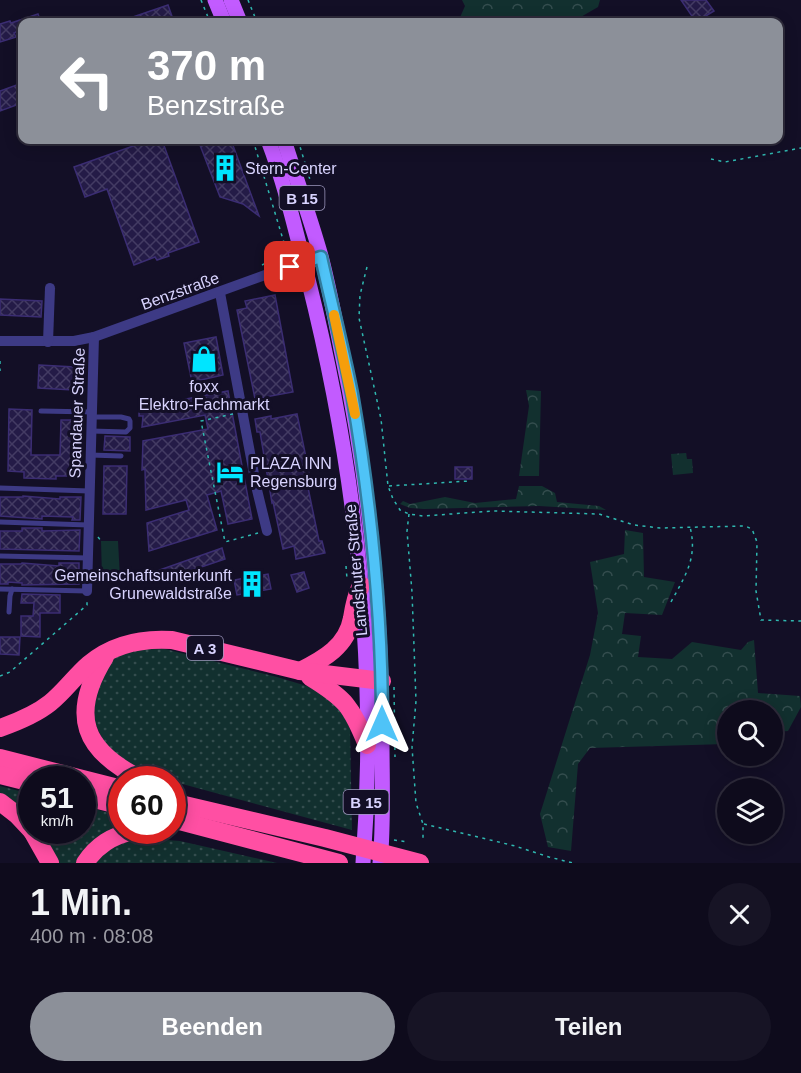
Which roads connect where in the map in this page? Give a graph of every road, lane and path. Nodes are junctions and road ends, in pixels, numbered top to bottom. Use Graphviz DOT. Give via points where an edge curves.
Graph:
graph roads {
  1 [pos="201,0"];
  2 [pos="215,0"];
  3 [pos="231,0"];
  4 [pos="248,0"];
  5 [pos="208,18"];
  6 [pos="222,18"];
  7 [pos="238,18"];
  8 [pos="255,18"];
  9 [pos="254,144"];
  10 [pos="269,144"];
  11 [pos="285,144"];
  12 [pos="801,148"];
  13 [pos="711,159"];
  14 [pos="321,257"];
  15 [pos="297,265"];
  16 [pos="367,267"];
  17 [pos="50,288"];
  18 [pos="220,292"];
  19 [pos="94,337"];
  20 [pos="0,341"];
  21 [pos="48,342"];
  22 [pos="0,361"];
  23 [pos="0,371"];
  24 [pos="41,411"];
  25 [pos="243,411"];
  26 [pos="92,415"];
  27 [pos="91,432"];
  28 [pos="90,455"];
  29 [pos="122,456"];
  30 [pos="469,480"];
  31 [pos="388,486"];
  32 [pos="0,488"];
  33 [pos="89,491"];
  34 [pos="410,514"];
  35 [pos="0,522"];
  36 [pos="88,525"];
  37 [pos="690,527"];
  38 [pos="267,531"];
  39 [pos="0,556"];
  40 [pos="88,558"];
  41 [pos="361,585"];
  42 [pos="0,589"];
  43 [pos="12,590"];
  44 [pos="87,591"];
  45 [pos="671,602"];
  46 [pos="9,612"];
  47 [pos="801,621"];
  48 [pos="110,650"];
  49 [pos="300,671"];
  50 [pos="0,676"];
  51 [pos="374,681"];
  52 [pos="0,728"];
  53 [pos="367,745"];
  54 [pos="0,758"];
  55 [pos="118,766"];
  56 [pos="0,775"];
  57 [pos="18,780"];
  58 [pos="108,785"];
  59 [pos="186,796"];
  60 [pos="0,802"];
  61 [pos="186,806"];
  62 [pos="18,816"];
  63 [pos="226,816"];
  64 [pos="186,823"];
  65 [pos="423,824"];
  66 [pos="186,832"];
  67 [pos="423,838"];
  68 [pos="108,840"];
  69 [pos="408,842"];
  70 [pos="39,844"];
  71 [pos="388,853"];
  72 [pos="317,857"];
  73 [pos="363,861"];
  74 [pos="50,863"];
  75 [pos="85,863"];
  76 [pos="339,863"];
  77 [pos="420,863"];
  78 [pos="573,863"];
  1 -- 5 [label="path"];
  2 -- 6 [label="main road"];
  3 -- 7 [label="main road"];
  4 -- 8 [label="path"];
  9 -- 15 [label="path"];
  10 -- 15 [label="main road, Landshuter Straße / B 15"];
  11 -- 14 [label="main road, Landshuter Straße / B 15"];
  12 -- 13 [label="path" via="726,162"];
  14 -- 15 [label="street, Benzstraße"];
  14 -- 51 [label="main road, Landshuter Straße / B 15" via="351,392 369,506 377,583"];
  15 -- 18 [label="street, Benzstraße"];
  15 -- 41 [label="main road, Landshuter Straße / B 15" via="334,393"];
  16 -- 31 [label="path" via="359,318 381,419"];
  17 -- 21 [label="street"];
  18 -- 19 [label="street, Benzstraße"];
  18 -- 25 [label="street"];
  19 -- 21 [label="street, Benzstraße"];
  19 -- 26 [label="street, Spandauer Straße"];
  20 -- 21 [label="street, Benzstraße"];
  22 -- 23 [label="path"];
  24 -- 26 [label="lane"];
  25 -- 38 [label="street"];
  25 -- 38 [label="path" via="201,421 225,542"];
  26 -- 27 [label="street, Spandauer Straße"];
  26 -- 27 [label="lane" via="126,418 130,428 126,432"];
  27 -- 28 [label="street, Spandauer Straße"];
  28 -- 29 [label="lane"];
  28 -- 33 [label="street, Spandauer Straße"];
  30 -- 31 [label="path"];
  31 -- 34 [label="path" via="400,510"];
  32 -- 33 [label="lane, Spandauer Straße"];
  33 -- 36 [label="street, Spandauer Straße"];
  34 -- 37 [label="path" via="599,514 634,525"];
  34 -- 65 [label="path" via="407,531 416,700 412,747 416,803"];
  35 -- 36 [label="lane"];
  36 -- 40 [label="street, Spandauer Straße"];
  37 -- 45 [label="path" via="692,558"];
  37 -- 47 [label="path" via="752,529 757,542 760,620"];
  39 -- 40 [label="lane"];
  40 -- 44 [label="street, Spandauer Straße"];
  41 -- 49 [label="highway" via="344,639 333,652"];
  41 -- 51 [label="main road, Landshuter Straße / B 15"];
  42 -- 43 [label="lane"];
  43 -- 44 [label="lane"];
  43 -- 46 [label="lane"];
  44 -- 50 [label="path" via="87,605 10,672"];
  48 -- 49 [label="highway, A 3" via="139,640 172,640"];
  48 -- 52 [label="highway, A 3" via="50,703"];
  48 -- 55 [label="highway" via="89,687 85,715 100,751"];
  49 -- 51 [label="highway, A 3"];
  49 -- 53 [label="highway, A 3" via="345,702"];
  51 -- 53 [label="main road, Landshuter Straße / B 15"];
  51 -- 71 [label="main road, Landshuter Straße"];
  53 -- 73 [label="main road, Landshuter Straße / B 15"];
  54 -- 58 [label="highway"];
  56 -- 57 [label="highway"];
  59 -- 63 [label="highway" via="208,803"];
  60 -- 62 [label="highway"];
  61 -- 63 [label="highway"];
  63 -- 71 [label="highway"];
  64 -- 72 [label="highway"];
  65 -- 67 [label="path"];
  65 -- 78 [label="path"];
  66 -- 72 [label="highway" via="303,860"];
  68 -- 75 [label="highway"];
  69 -- 71 [label="path"];
  70 -- 74 [label="highway"];
  71 -- 77 [label="highway"];
  72 -- 76 [label="highway"];
}
